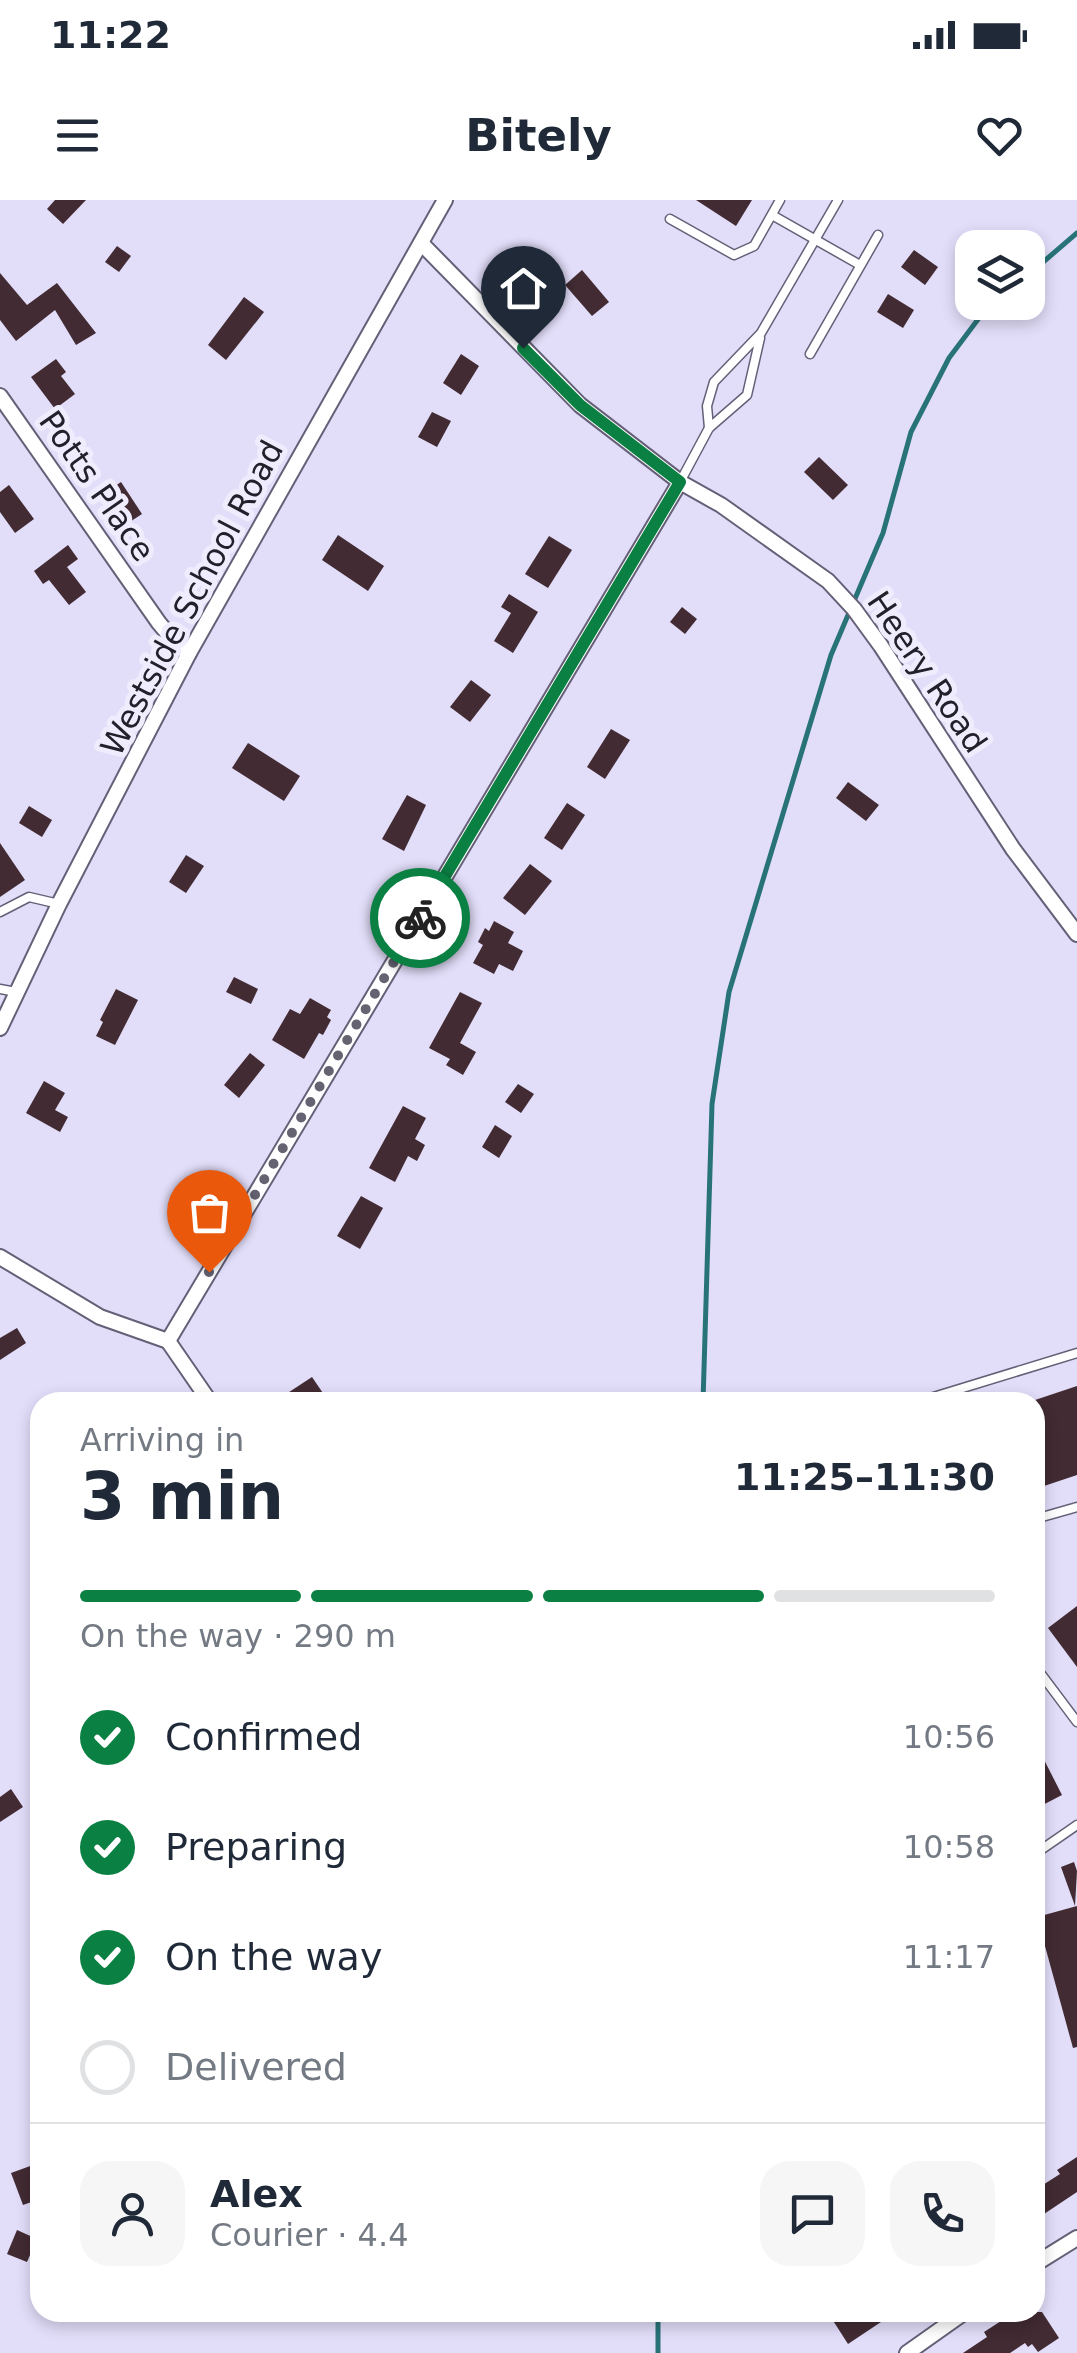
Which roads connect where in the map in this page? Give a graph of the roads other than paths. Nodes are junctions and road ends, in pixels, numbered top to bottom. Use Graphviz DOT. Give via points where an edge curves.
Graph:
graph roads {
  1 [pos="445,200"];
  2 [pos="780,200"];
  3 [pos="838,200"];
  4 [pos="772,215"];
  5 [pos="670,219"];
  6 [pos="878,235"];
  7 [pos="815,240"];
  8 [pos="421,243"];
  9 [pos="860,265"];
  10 [pos="760,334"];
  11 [pos="810,354"];
  12 [pos="0,396"];
  13 [pos="709,428"];
  14 [pos="680,482"];
  15 [pos="189,653"];
  16 [pos="59,904"];
  17 [pos="0,912"];
  18 [pos="1077,934"];
  19 [pos="8,991"];
  20 [pos="0,1028"];
  21 [pos="0,1257"];
  22 [pos="168,1341"];
  23 [pos="1077,1354"];
  24 [pos="203,1392"];
  25 [pos="950,1392"];
  26 [pos="1077,1506"];
  27 [pos="1045,1516"];
  28 [pos="1045,1679"];
  29 [pos="1077,1722"];
  30 [pos="1077,1824"];
  31 [pos="1045,1847"];
  32 [pos="1077,2238"];
  33 [pos="1045,2258"];
  34 [pos="950,2322"];
  35 [pos="907,2353"];
  1 -- 8 [label="street, Westside School Road"];
  2 -- 4 [label="lane"];
  3 -- 7 [label="lane"];
  4 -- 5 [label="lane" via="754,246 734,255"];
  4 -- 7 [label="lane"];
  6 -- 9 [label="lane"];
  7 -- 9 [label="lane"];
  7 -- 10 [label="lane"];
  8 -- 14 [label="street, Heery Road" via="580,405"];
  8 -- 15 [label="street, Westside School Road"];
  9 -- 11 [label="lane"];
  10 -- 13 [label="lane" via="747,395"];
  10 -- 13 [label="lane" via="714,382"];
  12 -- 15 [label="street, Potts Place" via="159,623"];
  13 -- 14 [label="lane"];
  14 -- 18 [label="street, Heery Road" via="828,581 854,609"];
  14 -- 22 [label="street"];
  15 -- 16 [label="street, Westside School Road"];
  16 -- 17 [label="lane" via="29,897"];
  16 -- 19 [label="street, Westside School Road"];
  19 -- 20 [label="street, Westside School Road"];
  21 -- 22 [label="street" via="100,1317"];
  22 -- 24 [label="street"];
  23 -- 25 [label="lane"];
  26 -- 27 [label="lane"];
  28 -- 29 [label="lane"];
  30 -- 31 [label="lane"];
  32 -- 33 [label="street"];
  34 -- 35 [label="street"];
}
